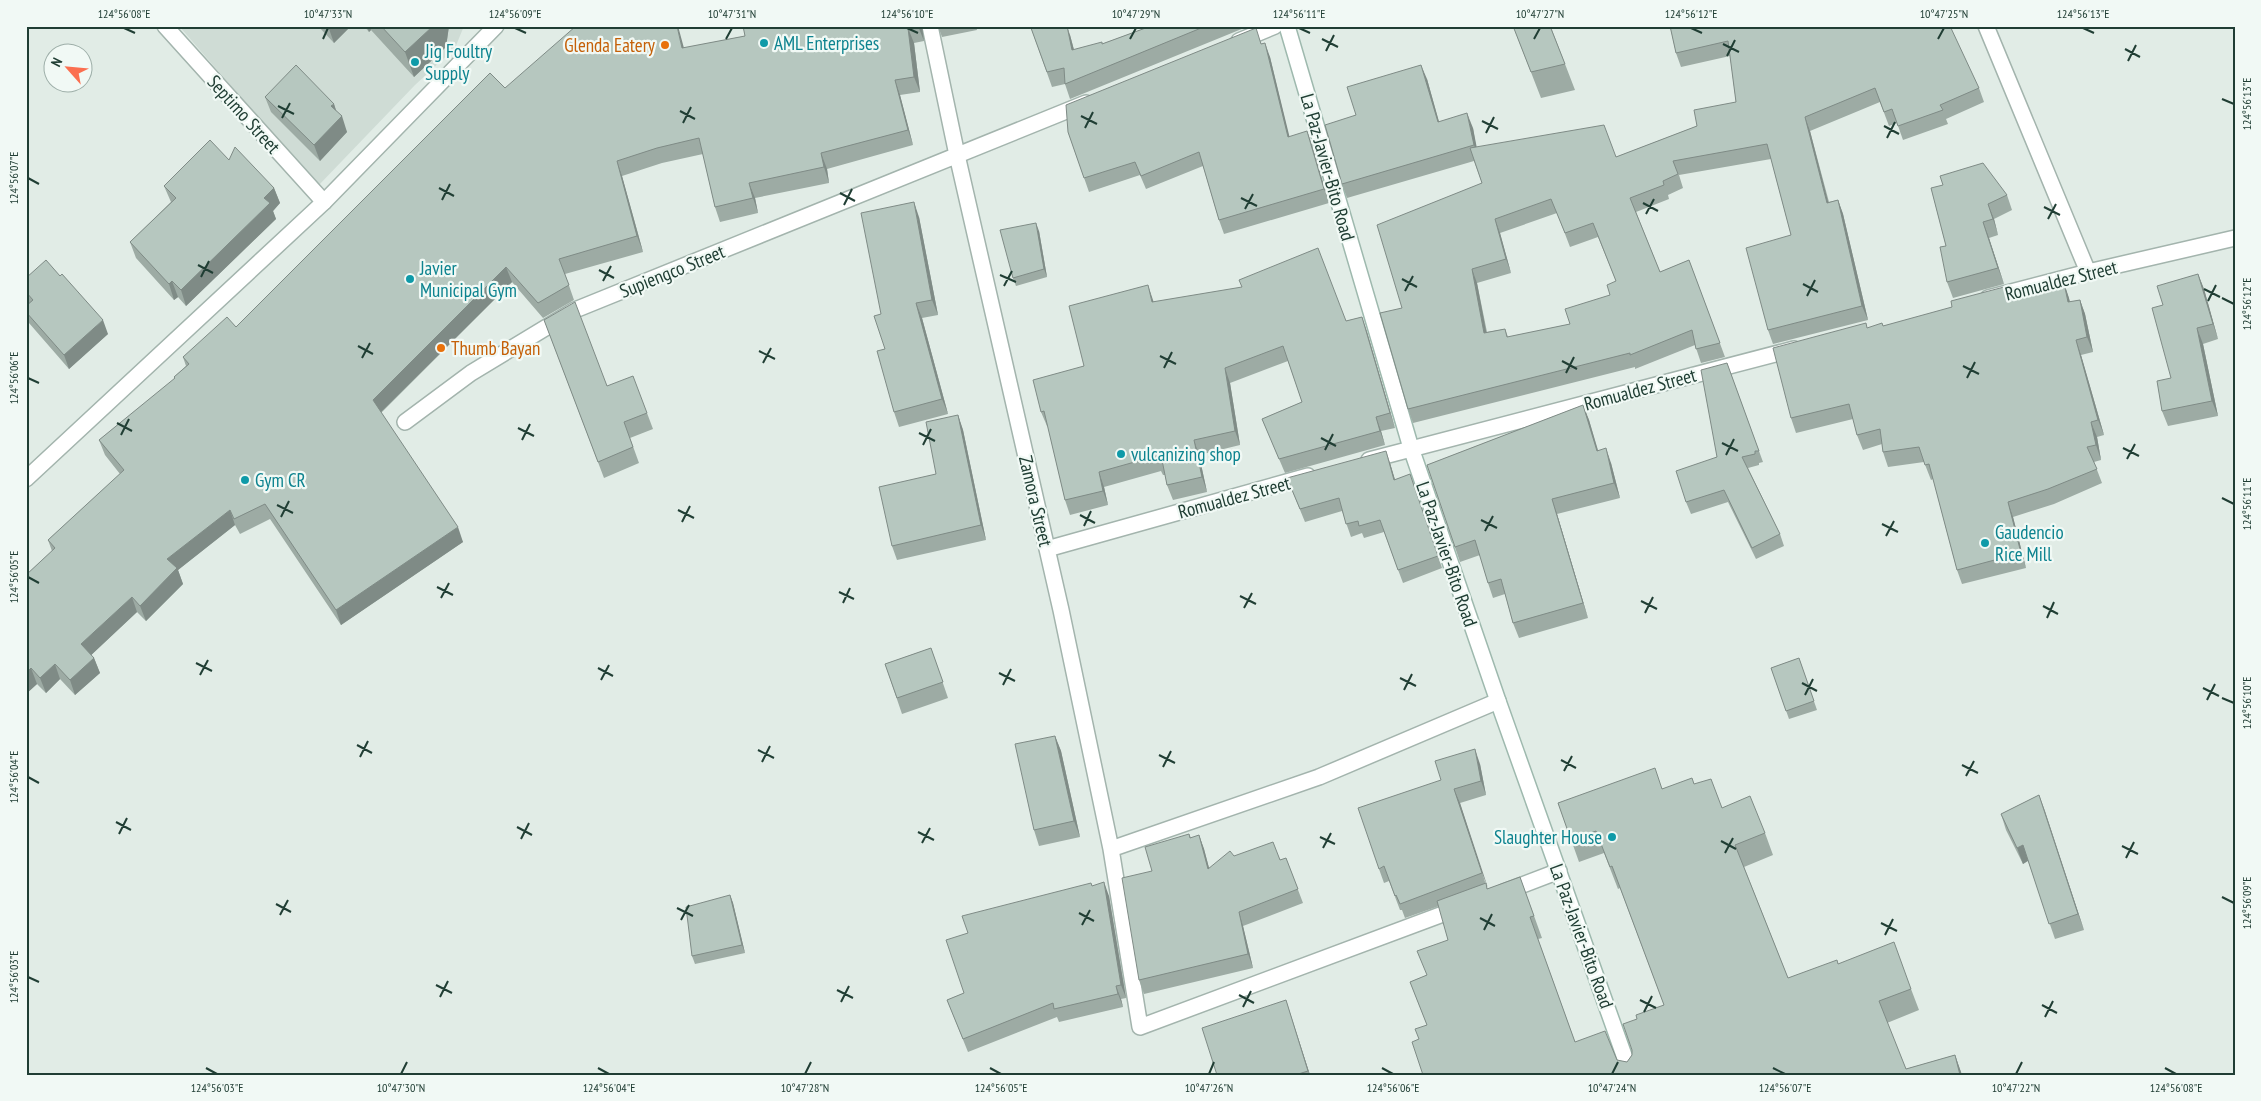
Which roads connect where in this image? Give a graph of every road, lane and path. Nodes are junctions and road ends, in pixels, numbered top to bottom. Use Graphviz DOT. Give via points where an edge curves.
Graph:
graph roads {
  1 [pos="165,26"];
  2 [pos="496,26"];
  3 [pos="930,26"];
  4 [pos="1275,26"];
  5 [pos="1287,26"];
  6 [pos="1986,26"];
  7 [pos="1230,45"];
  8 [pos="1102,96"];
  9 [pos="957,155"];
  10 [pos="324,202"];
  11 [pos="2235,238"];
  12 [pos="2088,272"];
  13 [pos="1973,302"];
  14 [pos="1811,344"];
  15 [pos="406,422"];
  16 [pos="1411,448"];
  17 [pos="1353,464"];
  18 [pos="1324,472"];
  19 [pos="26,479"];
  20 [pos="1047,549"];
  21 [pos="1498,701"];
  22 [pos="1111,849"];
  23 [pos="1558,871"];
  24 [pos="1493,896"];
  25 [pos="1475,902"];
  26 [pos="1632,1075"];
  1 -- 10 [label="street, Septimo Street"];
  2 -- 10 [label="street"];
  3 -- 9 [label="street, Zamora Street"];
  4 -- 7 [label="street"];
  5 -- 16 [label="street, La Paz-Javier-Bito Road"];
  6 -- 12 [label="street"];
  8 -- 9 [label="street, Supiengco Street"];
  9 -- 15 [label="street, Supiengco Street" via="575,310 471,373"];
  9 -- 20 [label="street, Zamora Street"];
  10 -- 19 [label="street"];
  11 -- 12 [label="street, Romualdez Street"];
  12 -- 13 [label="street, Romualdez Street"];
  14 -- 16 [label="street, Romualdez Street"];
  16 -- 17 [label="street, Romualdez Street"];
  16 -- 21 [label="street, La Paz-Javier-Bito Road"];
  18 -- 20 [label="street, Romualdez Street"];
  20 -- 22 [label="street, Zamora Street"];
  21 -- 22 [label="street" via="1319,777"];
  21 -- 23 [label="street, La Paz-Javier-Bito Road"];
  22 -- 25 [label="street, Zamora Street" via="1140,1027"];
  23 -- 24 [label="street"];
  23 -- 26 [label="street, La Paz-Javier-Bito Road"];
}
